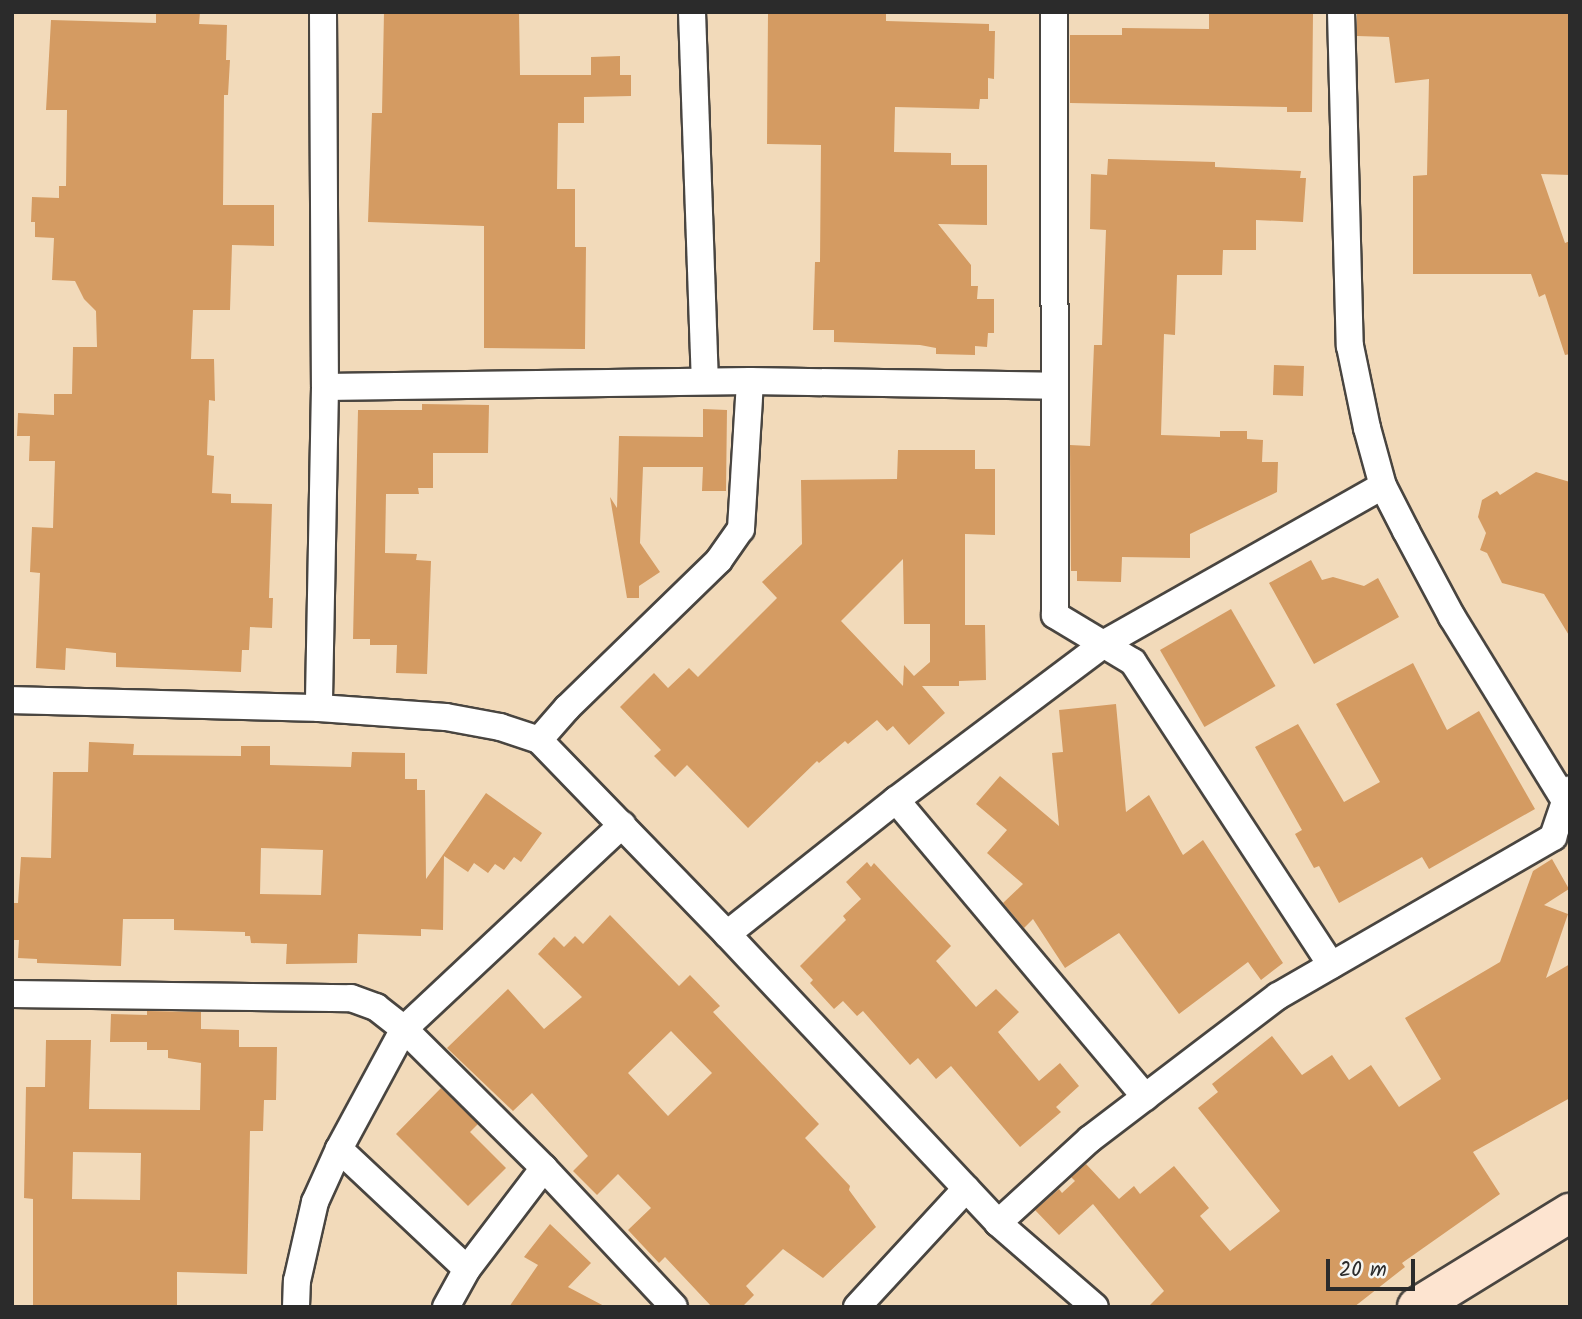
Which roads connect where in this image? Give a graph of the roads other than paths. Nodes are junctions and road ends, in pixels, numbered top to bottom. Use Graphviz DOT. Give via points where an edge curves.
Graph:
graph roads {
  1 [pos="323,12"];
  2 [pos="692,12"];
  3 [pos="1054,12"];
  4 [pos="1341,12"];
  5 [pos="705,381"];
  6 [pos="750,381"];
  7 [pos="1054,386"];
  8 [pos="325,387"];
  9 [pos="1383,485"];
  10 [pos="1105,643"];
  11 [pos="12,700"];
  12 [pos="320,708"];
  13 [pos="539,740"];
  14 [pos="1568,799"];
  15 [pos="897,800"];
  16 [pos="621,825"];
  17 [pos="727,934"];
  18 [pos="1331,965"];
  19 [pos="12,995"];
  20 [pos="404,1029"];
  21 [pos="1145,1097"];
  22 [pos="339,1149"];
  23 [pos="544,1168"];
  24 [pos="966,1189"];
  25 [pos="1570,1213"];
  26 [pos="998,1223"];
  27 [pos="467,1269"];
  28 [pos="296,1307"];
  29 [pos="446,1307"];
  30 [pos="674,1307"];
  31 [pos="857,1307"];
  32 [pos="1095,1307"];
  33 [pos="1417,1307"];
  1 -- 8 [label="street"];
  2 -- 5 [label="street"];
  3 -- 7 [label="street"];
  4 -- 9 [label="street" via="1350,346"];
  5 -- 6 [label="street"];
  5 -- 8 [label="street"];
  6 -- 7 [label="street"];
  6 -- 13 [label="street" via="741,529 719,560"];
  7 -- 10 [label="street" via="1055,615"];
  8 -- 12 [label="street"];
  9 -- 10 [label="street"];
  9 -- 14 [label="street" via="1452,617"];
  10 -- 15 [label="street"];
  10 -- 18 [label="street" via="1133,662"];
  11 -- 12 [label="street"];
  12 -- 13 [label="street" via="446,717"];
  13 -- 16 [label="street"];
  14 -- 18 [label="street" via="1553,837"];
  15 -- 17 [label="street"];
  15 -- 21 [label="street"];
  16 -- 17 [label="street"];
  16 -- 20 [label="street"];
  17 -- 24 [label="street"];
  18 -- 21 [label="street" via="1278,996"];
  19 -- 20 [label="street" via="351,998 376,1007"];
  20 -- 22 [label="street"];
  20 -- 23 [label="street"];
  21 -- 26 [label="street" via="1090,1139"];
  22 -- 27 [label="street"];
  22 -- 28 [label="street" via="315,1202 297,1281"];
  23 -- 27 [label="street"];
  23 -- 30 [label="street"];
  24 -- 26 [label="street"];
  24 -- 31 [label="street"];
  25 -- 33 [label="main road"];
  26 -- 32 [label="street"];
  27 -- 29 [label="street"];
}
